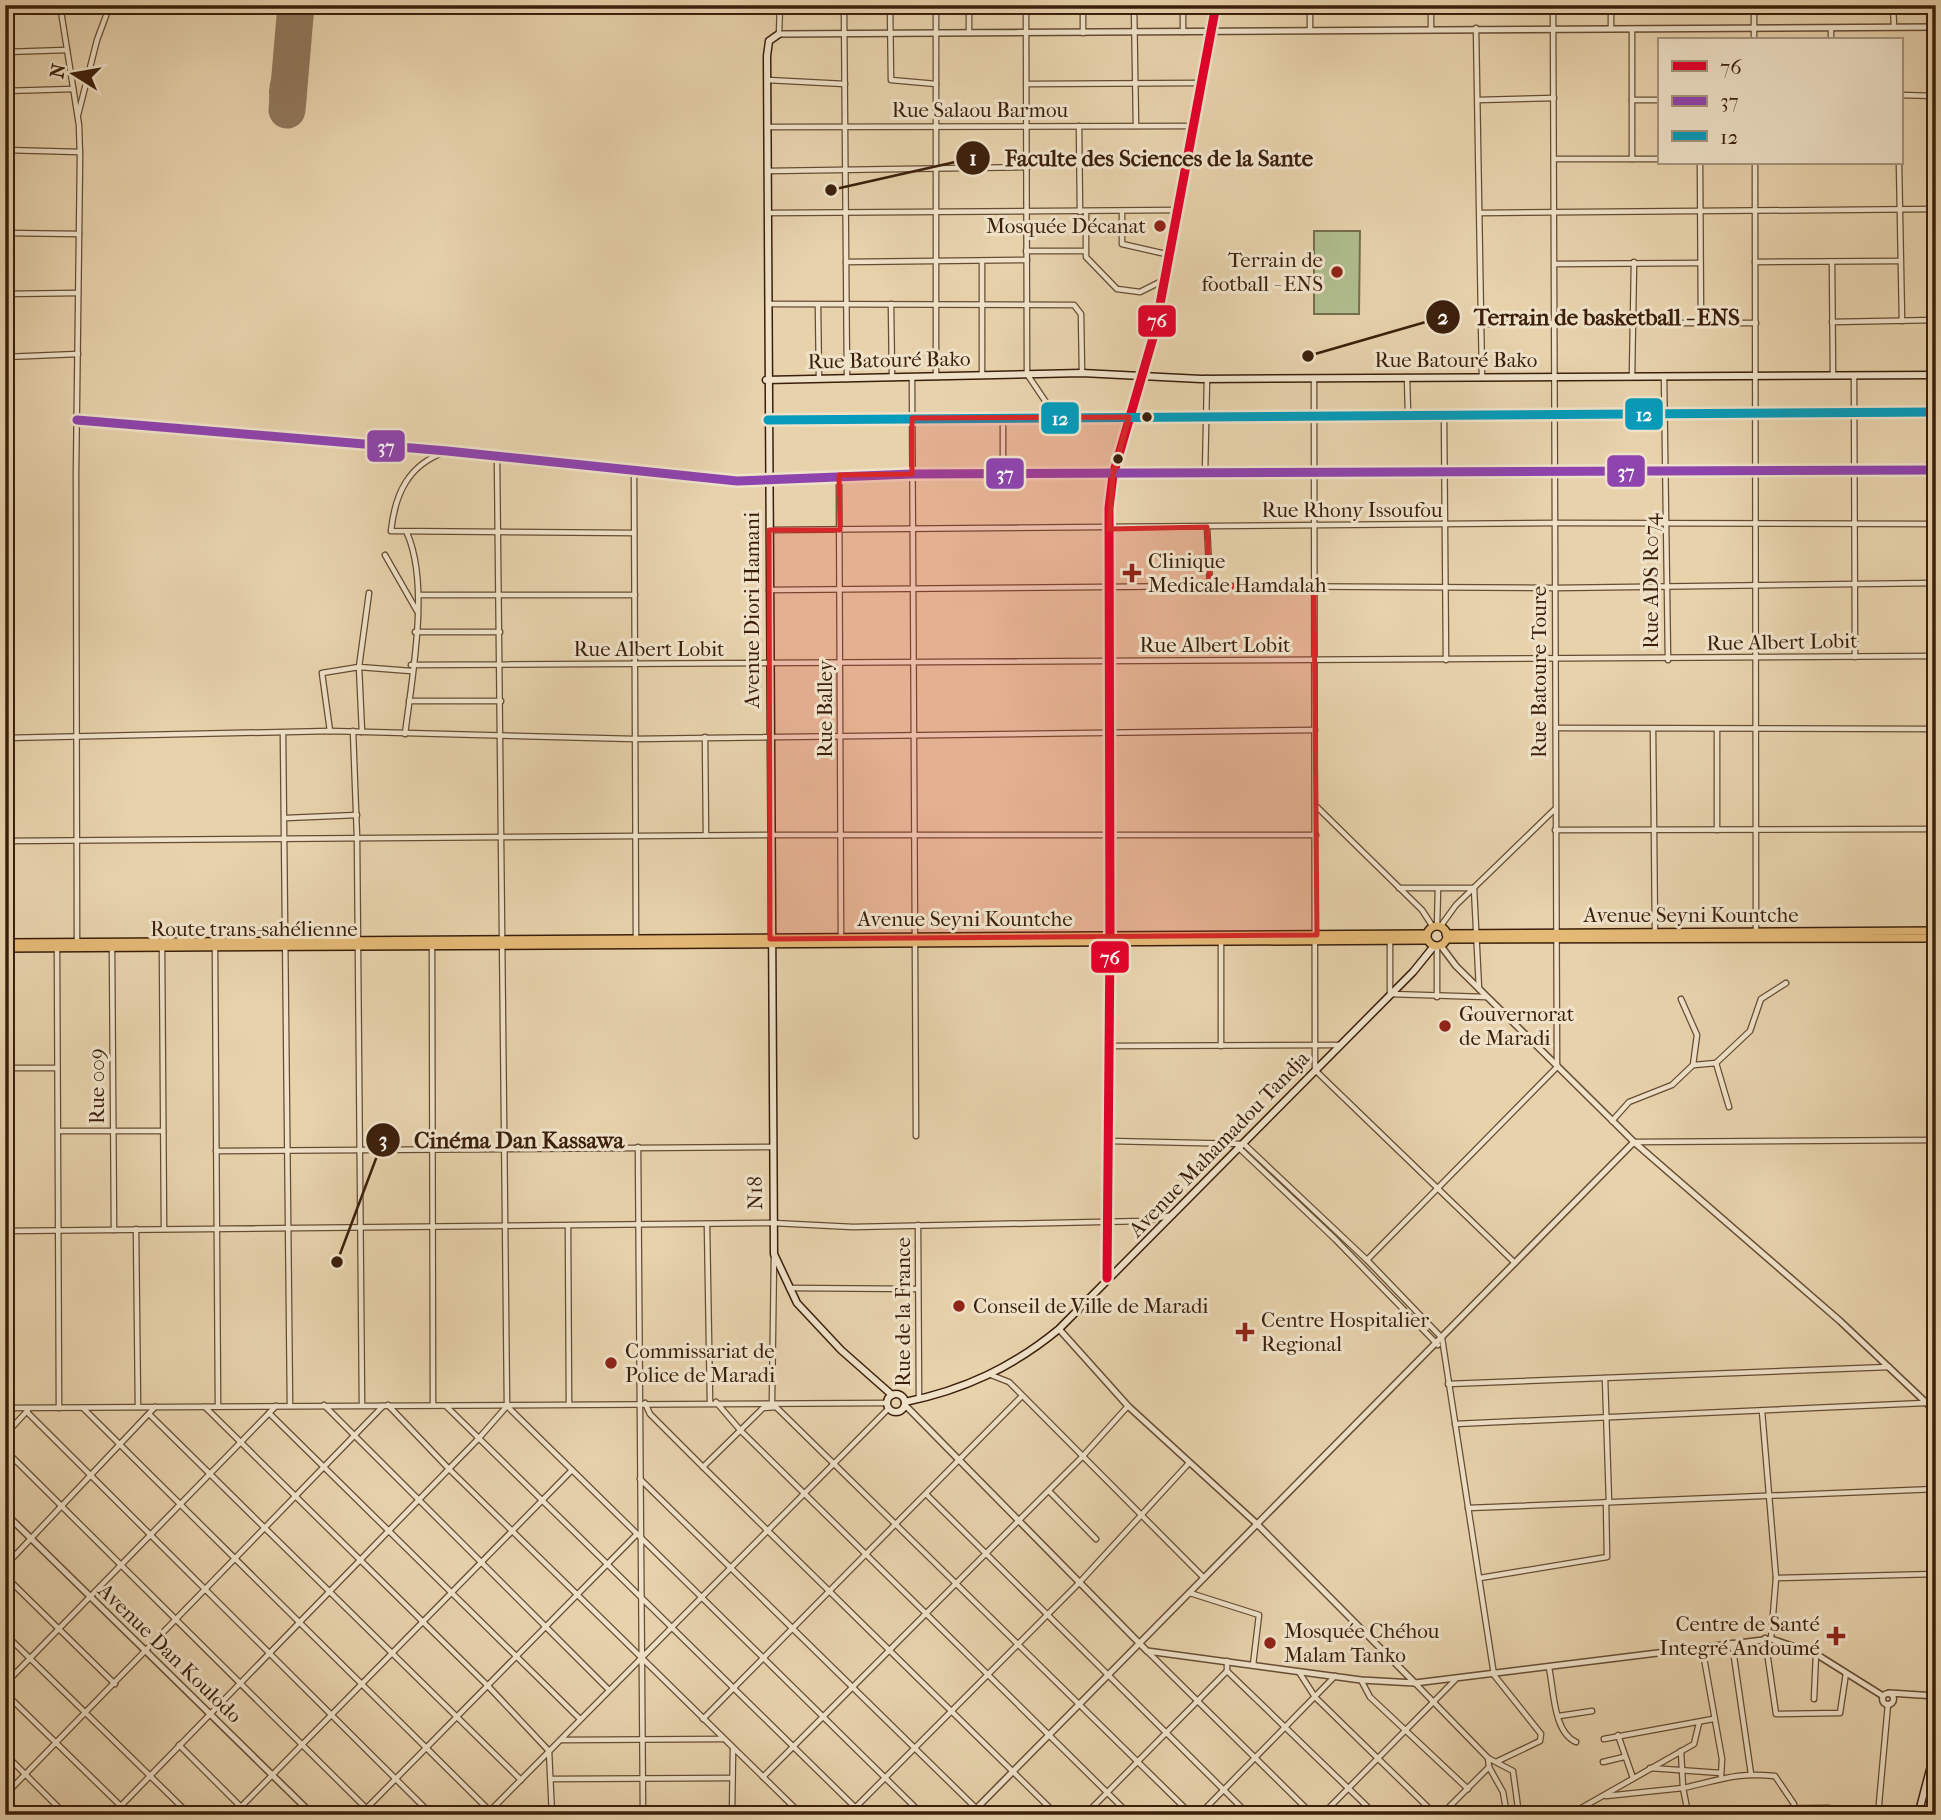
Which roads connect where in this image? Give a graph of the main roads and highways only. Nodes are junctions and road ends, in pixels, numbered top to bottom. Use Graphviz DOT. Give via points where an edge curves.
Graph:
graph roads {
  1 [pos="779,34"];
  2 [pos="1936,375"];
  3 [pos="766,380"];
  4 [pos="1936,931"];
  5 [pos="1447,936"];
  6 [pos="1756,936"];
  7 [pos="1556,937"];
  8 [pos="1936,939"];
  9 [pos="770,942"];
  10 [pos="5,943"];
  11 [pos="502,943"];
  12 [pos="1433,943"];
  13 [pos="287,944"];
  14 [pos="77,945"];
  15 [pos="112,945"];
  16 [pos="5,948"];
  17 [pos="892,1395"];
  18 [pos="905,1403"];
  19 [pos="1936,1748"];
  20 [pos="1918,1815"];
  1 -- 3 [label="main road, Avenue Diori Hamani" via="767,48"];
  2 -- 3 [label="main road, Rue Batouré Bako" via="1207,378 1082,373"];
  3 -- 9 [label="main road, Avenue Diori Hamani"];
  4 -- 6 [label="highway, Avenue Seyni Kountche"];
  5 -- 7 [label="highway, Avenue Seyni Kountche"];
  5 -- 12 [label="highway"];
  5 -- 12 [label="highway" via="1437,927"];
  6 -- 7 [label="highway, Avenue Seyni Kountche"];
  6 -- 7 [label="highway, Avenue Seyni Kountche" via="1655,932"];
  6 -- 8 [label="highway, Avenue Seyni Kountche"];
  9 -- 11 [label="highway, Avenue Seyni Kountche"];
  9 -- 12 [label="highway, Avenue Seyni Kountche" via="1390,938"];
  9 -- 17 [label="main road, N18" via="774,1254 788,1289 824,1333"];
  10 -- 14 [label="highway, Route trans-sahélienne"];
  11 -- 13 [label="highway, Route trans-sahélienne"];
  12 -- 18 [label="main road, Avenue Mahamadou Tandja" via="1342,1045 1059,1329 991,1375"];
  13 -- 15 [label="highway, Route trans-sahélienne"];
  13 -- 15 [label="highway, Route trans-sahélienne"];
  14 -- 15 [label="highway, Route trans-sahélienne"];
  14 -- 16 [label="highway, Route trans-sahélienne"];
  17 -- 18 [label="main road, N18" via="901,1395"];
  17 -- 18 [label="main road, Avenue Mahamadou Tandja" via="888,1405 898,1412"];
  19 -- 20 [label="main road"];
}
